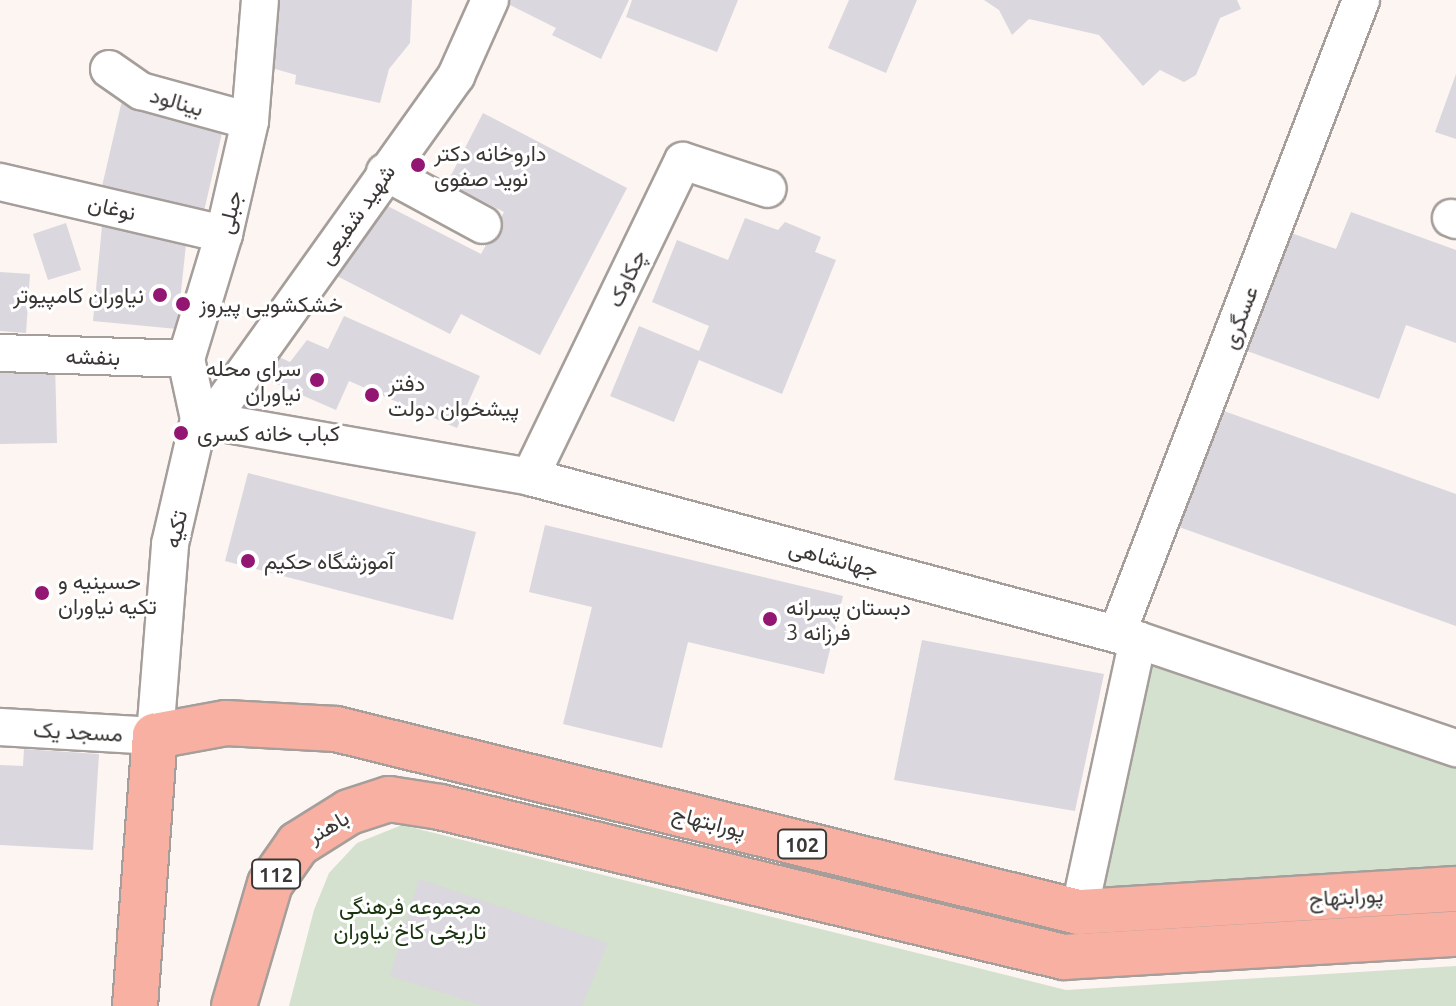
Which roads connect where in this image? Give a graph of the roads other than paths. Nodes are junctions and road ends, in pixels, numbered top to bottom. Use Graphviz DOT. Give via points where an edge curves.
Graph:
graph roads {
  1 [pos="260,0"];
  2 [pos="490,0"];
  3 [pos="1361,0"];
  4 [pos="109,69"];
  5 [pos="250,121"];
  6 [pos="385,172"];
  7 [pos="0,182"];
  8 [pos="768,189"];
  9 [pos="483,225"];
  10 [pos="224,234"];
  11 [pos="0,353"];
  12 [pos="186,359"];
  13 [pos="205,420"];
  14 [pos="530,477"];
  15 [pos="1127,637"];
  16 [pos="0,727"];
  17 [pos="155,736"];
  18 [pos="1456,748"];
  19 [pos="389,799"];
  20 [pos="1456,889"];
  21 [pos="1079,912"];
  22 [pos="1456,934"];
  23 [pos="135,1006"];
  24 [pos="234,1006"];
  1 -- 5 [label="street, جبلی"];
  2 -- 6 [label="street, شهید شفیعی" via="456,76"];
  3 -- 15 [label="street, عسگری"];
  4 -- 5 [label="street, بینالود" via="141,91"];
  5 -- 10 [label="street, جبلی"];
  6 -- 9 [label="street"];
  6 -- 13 [label="street, شهید شفیعی"];
  7 -- 10 [label="street, نوغان"];
  8 -- 14 [label="street, چکاوک" via="683,161"];
  10 -- 12 [label="street, جبلی"];
  11 -- 12 [label="street, بنفشه"];
  12 -- 13 [label="street, جبلی"];
  13 -- 14 [label="street, جهانشاهی"];
  13 -- 17 [label="street, تکیه" via="170,544"];
  14 -- 15 [label="street, جهانشاهی"];
  15 -- 18 [label="street, جهانشاهی"];
  15 -- 21 [label="street, عسگری"];
  16 -- 17 [label="street, مسجد یک"];
  17 -- 21 [label="main road, پورابتهاج / 102" via="226,723 336,729"];
  17 -- 23 [label="main road"];
  19 -- 22 [label="main road, پورابتهاج / 102" via="1064,957"];
  19 -- 24 [label="main road, باهنر / 112" via="349,812 298,844 270,884"];
  20 -- 21 [label="main road, پورابتهاج / 102"];
}
